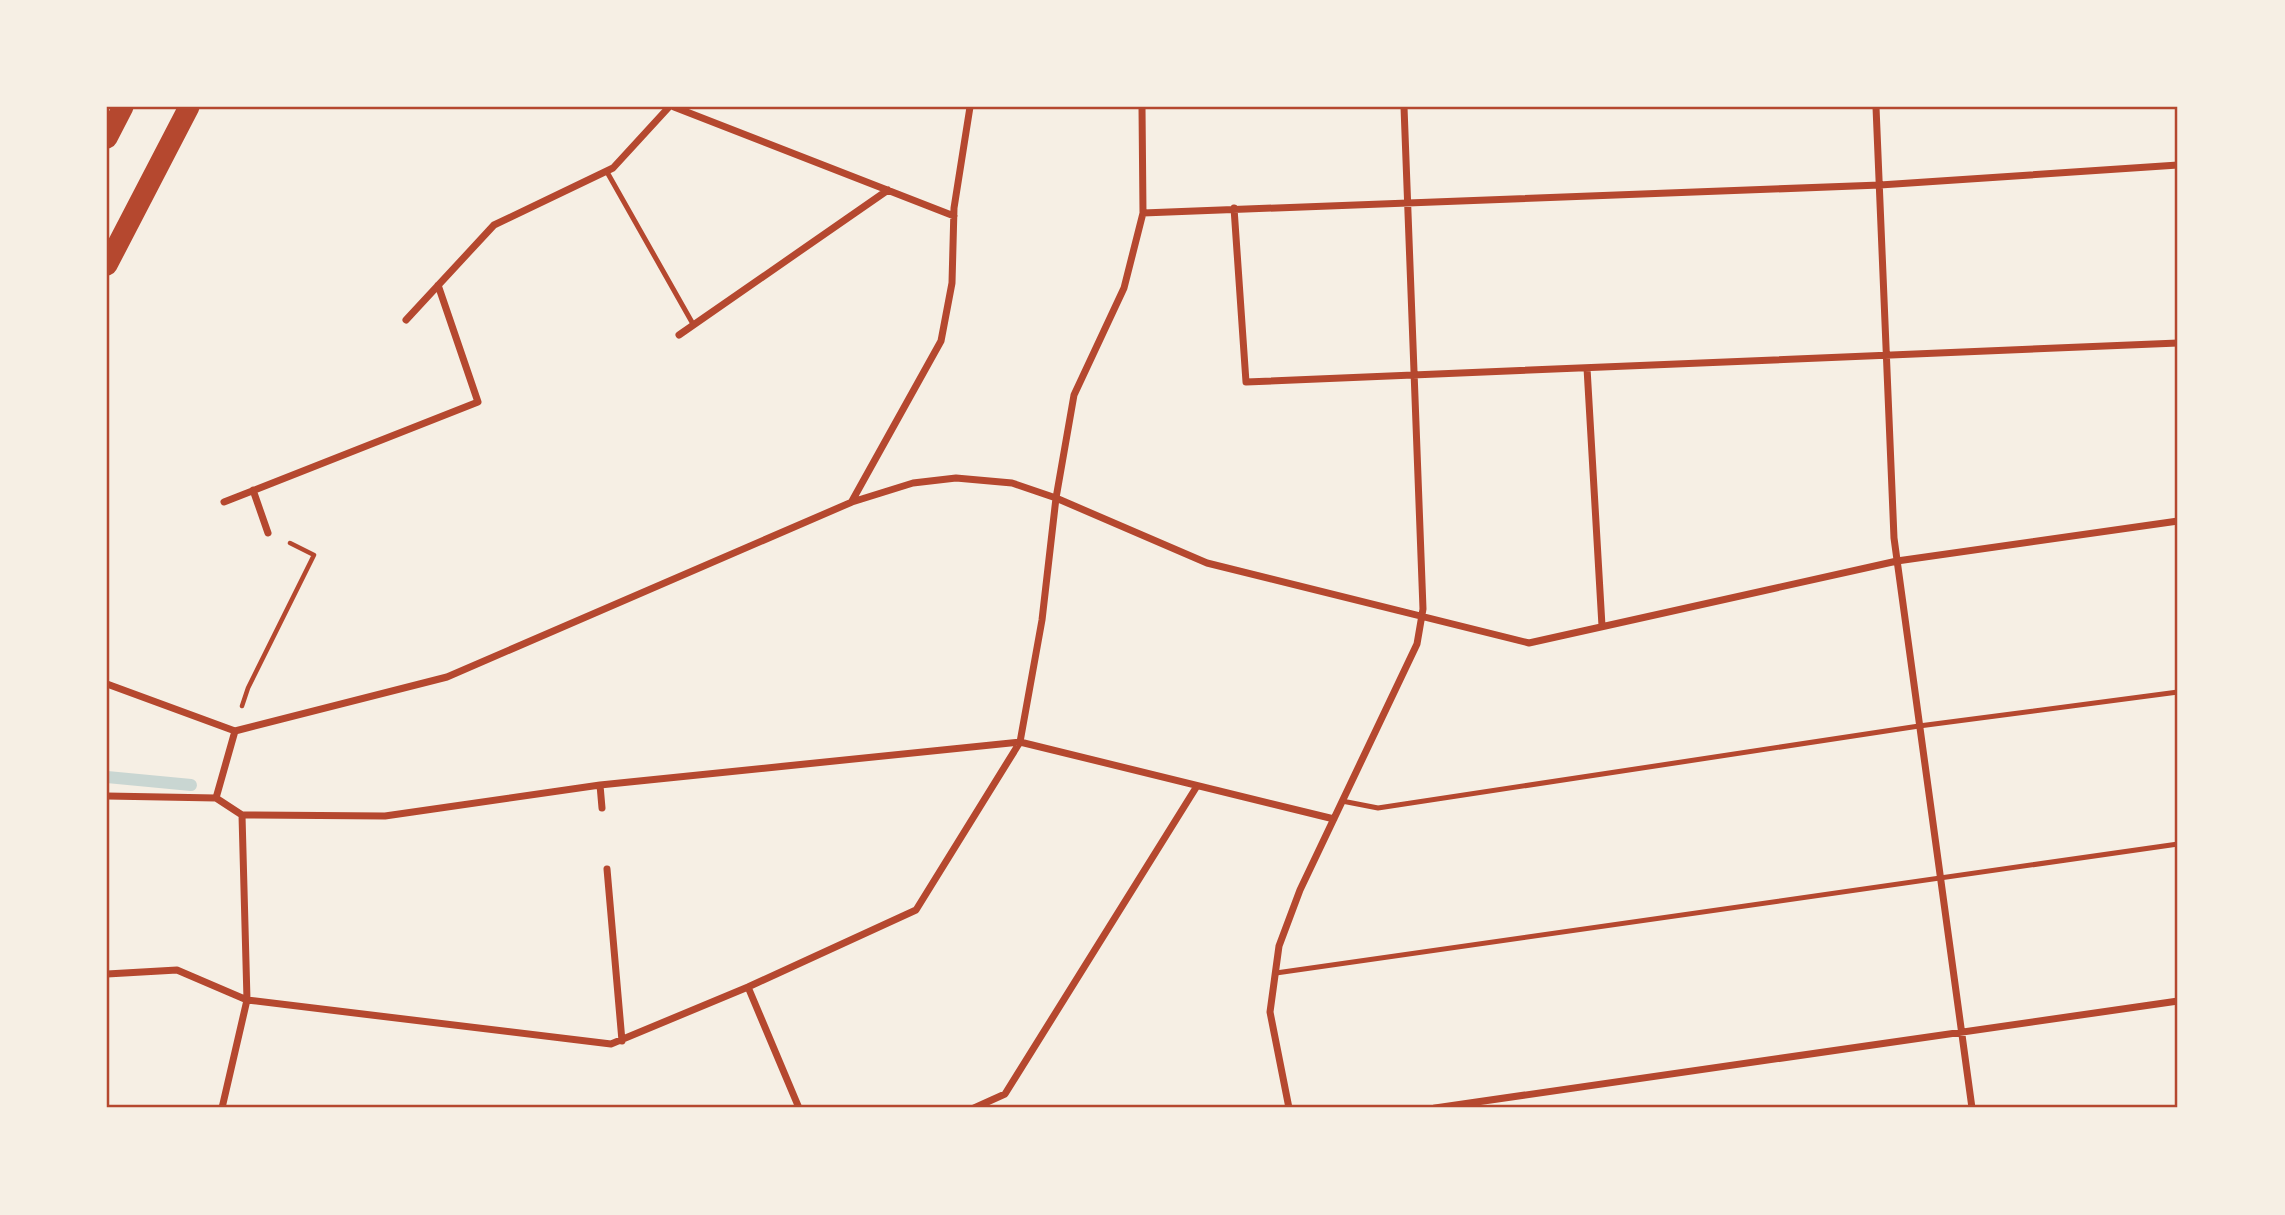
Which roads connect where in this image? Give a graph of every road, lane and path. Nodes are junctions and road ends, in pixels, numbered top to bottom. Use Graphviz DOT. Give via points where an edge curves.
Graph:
graph roads {
  1 [pos="123,107"];
  2 [pos="189,107"];
  3 [pos="672,107"];
  4 [pos="970,107"];
  5 [pos="1143,107"];
  6 [pos="1405,107"];
  7 [pos="1876,107"];
  8 [pos="107,138"];
  9 [pos="2178,165"];
  10 [pos="607,172"];
  11 [pos="1880,185"];
  12 [pos="888,190"];
  13 [pos="1407,201"];
  14 [pos="1234,208"];
  15 [pos="1143,213"];
  16 [pos="954,216"];
  17 [pos="107,265"];
  18 [pos="438,285"];
  19 [pos="406,320"];
  20 [pos="693,324"];
  21 [pos="679,335"];
  22 [pos="2178,343"];
  23 [pos="1886,356"];
  24 [pos="1587,368"];
  25 [pos="1414,376"];
  26 [pos="253,490"];
  27 [pos="1056,498"];
  28 [pos="224,502"];
  29 [pos="852,502"];
  30 [pos="2178,521"];
  31 [pos="268,533"];
  32 [pos="1897,561"];
  33 [pos="1422,618"];
  34 [pos="1602,626"];
  35 [pos="107,684"];
  36 [pos="248,688"];
  37 [pos="2178,692"];
  38 [pos="1919,726"];
  39 [pos="235,731"];
  40 [pos="1020,743"];
  41 [pos="600,785"];
  42 [pos="1197,786"];
  43 [pos="107,796"];
  44 [pos="216,798"];
  45 [pos="1342,801"];
  46 [pos="602,808"];
  47 [pos="242,816"];
  48 [pos="1334,819"];
  49 [pos="2178,844"];
  50 [pos="607,869"];
  51 [pos="1940,878"];
  52 [pos="1276,972"];
  53 [pos="107,974"];
  54 [pos="748,987"];
  55 [pos="247,1000"];
  56 [pos="2178,1001"];
  57 [pos="1960,1030"];
  58 [pos="622,1041"];
  59 [pos="222,1108"];
  60 [pos="799,1108"];
  61 [pos="974,1108"];
  62 [pos="1289,1108"];
  63 [pos="1435,1108"];
  64 [pos="1972,1108"];
  1 -- 8 [label="highway"];
  2 -- 17 [label="highway"];
  3 -- 10 [label="street"];
  3 -- 12 [label="street"];
  4 -- 16 [label="street"];
  5 -- 15 [label="street"];
  6 -- 13 [label="street"];
  7 -- 11 [label="street"];
  9 -- 11 [label="street"];
  10 -- 18 [label="street" via="494,225"];
  10 -- 20 [label="lane"];
  11 -- 13 [label="street"];
  11 -- 23 [label="street"];
  12 -- 16 [label="street"];
  12 -- 20 [label="street"];
  13 -- 14 [label="street"];
  13 -- 25 [label="street"];
  14 -- 15 [label="street"];
  14 -- 25 [label="street" via="1246,382"];
  15 -- 27 [label="street" via="1124,288 1074,396"];
  16 -- 29 [label="street" via="952,283 941,341"];
  18 -- 19 [label="street"];
  18 -- 26 [label="street" via="478,402"];
  20 -- 21 [label="street"];
  22 -- 23 [label="street"];
  23 -- 24 [label="street"];
  23 -- 32 [label="street"];
  24 -- 25 [label="street"];
  24 -- 34 [label="street"];
  25 -- 33 [label="street"];
  26 -- 28 [label="street"];
  26 -- 31 [label="street"];
  27 -- 29 [label="street" via="1012,483 956,478 912,483"];
  27 -- 33 [label="street" via="1207,562"];
  27 -- 40 [label="street" via="1042,620"];
  29 -- 39 [label="street" via="447,677"];
  30 -- 32 [label="street"];
  31 -- 36 [label="path" via="314,555"];
  32 -- 34 [label="street"];
  32 -- 38 [label="street"];
  33 -- 34 [label="street" via="1529,643"];
  33 -- 45 [label="street" via="1417,644"];
  35 -- 39 [label="street"];
  37 -- 38 [label="lane"];
  38 -- 45 [label="lane" via="1378,808"];
  38 -- 51 [label="street"];
  39 -- 44 [label="street"];
  40 -- 41 [label="street"];
  40 -- 42 [label="street"];
  40 -- 54 [label="street" via="916,910"];
  41 -- 46 [label="street"];
  41 -- 47 [label="street" via="385,816"];
  42 -- 48 [label="street"];
  42 -- 61 [label="street" via="1005,1094"];
  43 -- 44 [label="street"];
  44 -- 47 [label="street"];
  45 -- 48 [label="street"];
  47 -- 55 [label="street"];
  48 -- 52 [label="street" via="1300,890 1279,946"];
  49 -- 51 [label="lane"];
  50 -- 58 [label="street"];
  51 -- 52 [label="lane"];
  51 -- 57 [label="street"];
  52 -- 62 [label="street" via="1270,1012"];
  53 -- 55 [label="street" via="177,970"];
  54 -- 58 [label="street"];
  54 -- 60 [label="street"];
  55 -- 58 [label="street" via="611,1044"];
  55 -- 59 [label="street"];
  56 -- 57 [label="street"];
  57 -- 63 [label="street"];
  57 -- 64 [label="street"];
}
